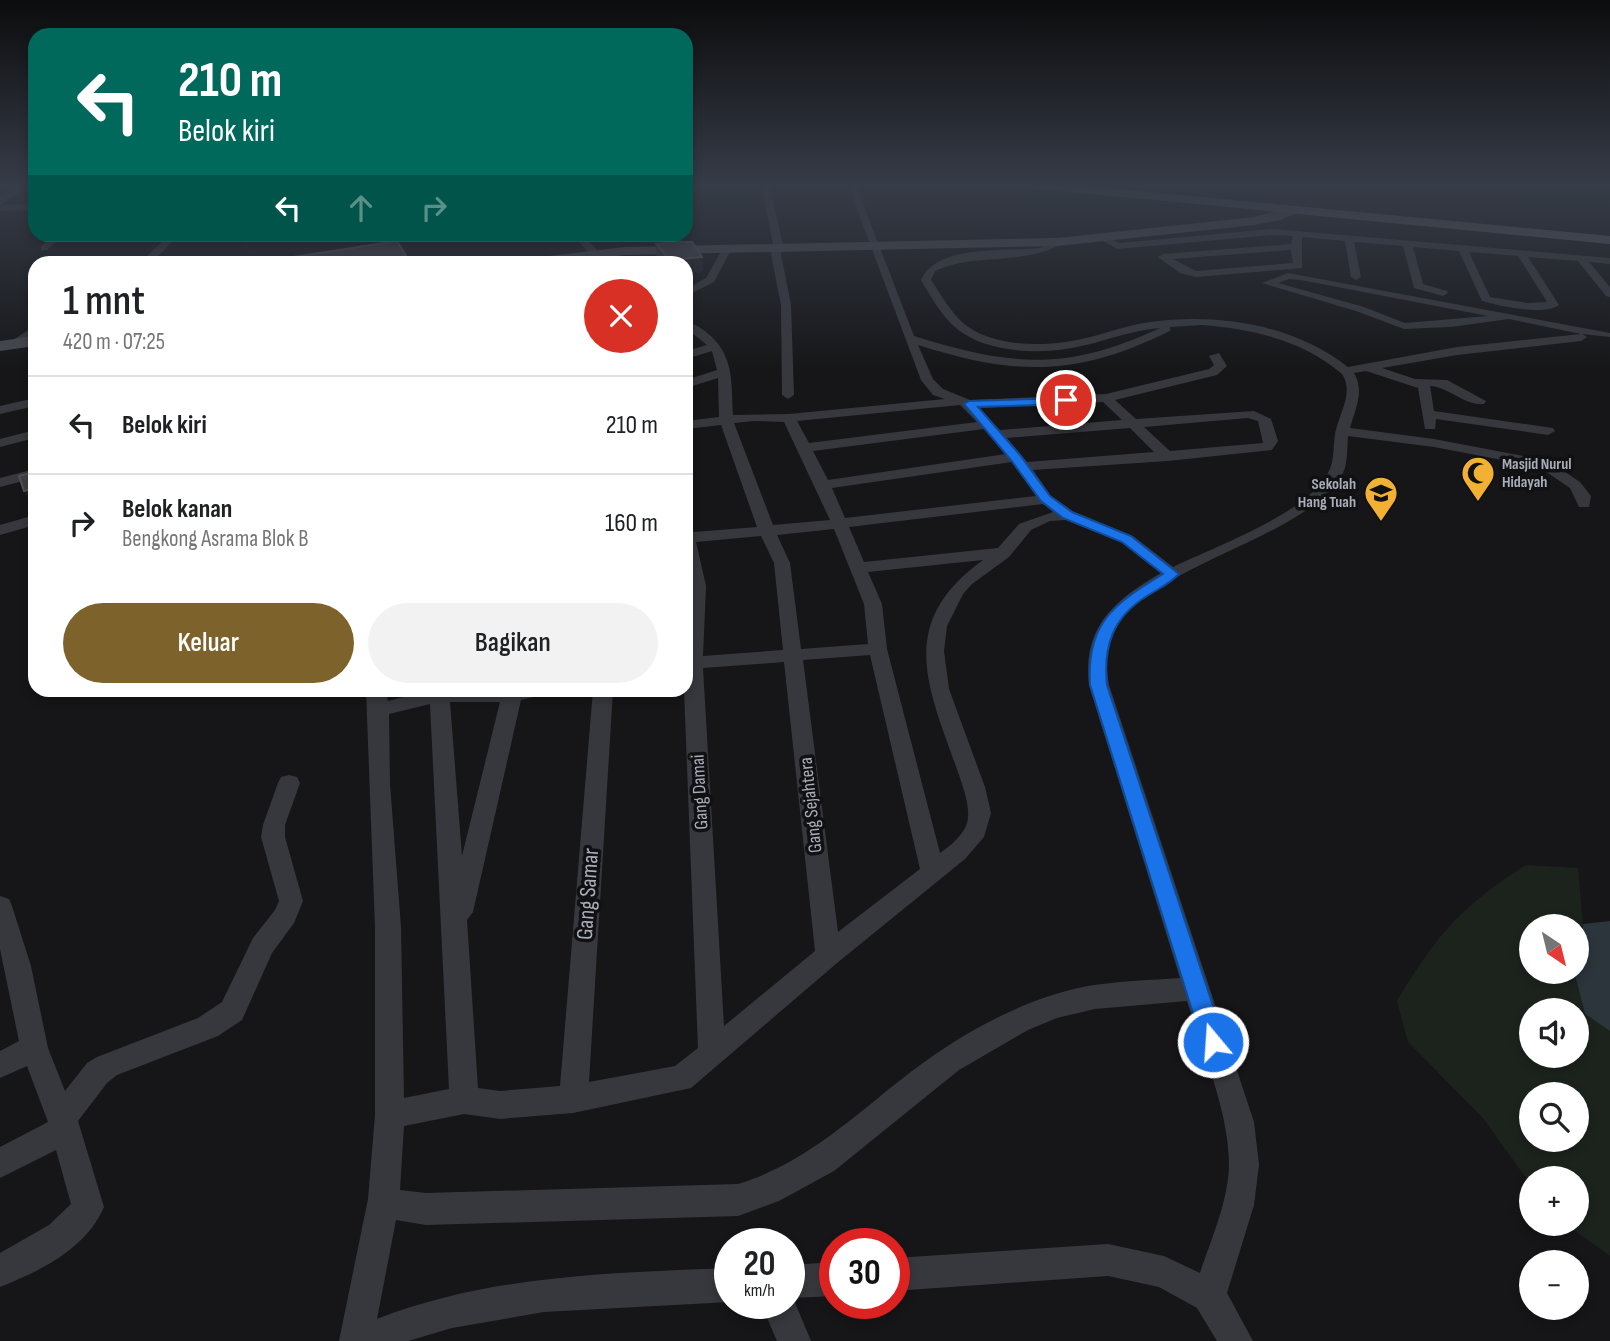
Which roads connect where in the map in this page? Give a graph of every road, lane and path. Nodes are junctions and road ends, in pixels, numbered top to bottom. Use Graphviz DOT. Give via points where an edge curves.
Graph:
graph roads {
  1 [pos="874,246"];
  2 [pos="588,247"];
  3 [pos="770,247"];
  4 [pos="814,247"];
  5 [pos="1050,247"];
  6 [pos="1225,247"];
  7 [pos="1295,247"];
  8 [pos="1351,247"];
  9 [pos="1408,247"];
  10 [pos="1436,247"];
  11 [pos="679,249"];
  12 [pos="1463,249"];
  13 [pos="726,250"];
  14 [pos="1237,251"];
  15 [pos="595,254"];
  16 [pos="578,255"];
  17 [pos="1522,255"];
  18 [pos="571,256"];
  19 [pos="574,256"];
  20 [pos="1581,259"];
  21 [pos="1610,261"];
  22 [pos="1356,277"];
  23 [pos="693,279"];
  24 [pos="710,280"];
  25 [pos="693,289"];
  26 [pos="1610,294"];
  27 [pos="1486,299"];
  28 [pos="1509,316"];
  29 [pos="1173,325"];
  30 [pos="693,329"];
  31 [pos="28,335"];
  32 [pos="1608,335"];
  33 [pos="909,338"];
  34 [pos="28,342"];
  35 [pos="17,344"];
  36 [pos="0,346"];
  37 [pos="716,346"];
  38 [pos="28,350"];
  39 [pos="693,353"];
  40 [pos="0,354"];
  41 [pos="1215,356"];
  42 [pos="1368,367"];
  43 [pos="1347,371"];
  44 [pos="724,372"];
  45 [pos="693,382"];
  46 [pos="1417,382"];
  47 [pos="788,394"];
  48 [pos="1106,398"];
  49 [pos="1479,401"];
  50 [pos="964,403"];
  51 [pos="28,404"];
  52 [pos="0,410"];
  53 [pos="1429,414"];
  54 [pos="789,418"];
  55 [pos="726,420"];
  56 [pos="1488,423"];
  57 [pos="693,424"];
  58 [pos="1133,424"];
  59 [pos="990,430"];
  60 [pos="1342,431"];
  61 [pos="1548,431"];
  62 [pos="28,436"];
  63 [pos="0,443"];
  64 [pos="1434,443"];
  65 [pos="802,448"];
  66 [pos="1492,453"];
  67 [pos="1168,457"];
  68 [pos="1018,462"];
  69 [pos="28,475"];
  70 [pos="0,482"];
  71 [pos="823,485"];
  72 [pos="1046,499"];
  73 [pos="1584,505"];
  74 [pos="1068,515"];
  75 [pos="28,522"];
  76 [pos="838,524"];
  77 [pos="766,529"];
  78 [pos="0,530"];
  79 [pos="693,534"];
  80 [pos="1003,553"];
  81 [pos="693,565"];
  82 [pos="857,568"];
  83 [pos="1172,574"];
  84 [pos="693,630"];
  85 [pos="878,649"];
  86 [pos="794,654"];
  87 [pos="693,663"];
  88 [pos="395,697"];
  89 [pos="440,697"];
  90 [pos="511,697"];
  91 [pos="602,697"];
  92 [pos="692,697"];
  93 [pos="377,699"];
  94 [pos="289,783"];
  95 [pos="933,872"];
  96 [pos="0,906"];
  97 [pos="456,934"];
  98 [pos="828,955"];
  99 [pos="9,970"];
  100 [pos="1196,989"];
  101 [pos="34,1048"];
  102 [pos="712,1054"];
  103 [pos="0,1065"];
  104 [pos="464,1100"];
  105 [pos="573,1100"];
  106 [pos="390,1115"];
  107 [pos="64,1124"];
  108 [pos="0,1163"];
  109 [pos="384,1199"];
  110 [pos="0,1271"];
  111 [pos="910,1274"];
  112 [pos="714,1286"];
  113 [pos="1209,1296"];
  114 [pos="784,1319"];
  115 [pos="356,1341"];
  116 [pos="365,1341"];
  117 [pos="794,1341"];
  118 [pos="1236,1341"];
  1 -- 33 [label="street"];
  2 -- 15 [label="street"];
  3 -- 4 [label="main road"];
  3 -- 13 [label="main road"];
  3 -- 47 [label="street" via="786,305"];
  5 -- 29 [label="street" via="950,260 931,269 926,280 954,324 1013,345 1066,345 1133,328"];
  6 -- 14 [label="street"];
  7 -- 14 [label="street"];
  7 -- 14 [label="street" via="1298,266 1221,272 1191,273 1163,257"];
  8 -- 22 [label="street"];
  9 -- 27 [label="street" via="1418,286"];
  10 -- 12 [label="street"];
  11 -- 13 [label="main road"];
  11 -- 15 [label="main road"];
  12 -- 17 [label="street"];
  12 -- 27 [label="street"];
  13 -- 24 [label="street"];
  15 -- 16 [label="main road"];
  16 -- 18 [label="main road"];
  16 -- 19 [label="main road"];
  17 -- 20 [label="street"];
  17 -- 27 [label="street" via="1554,305"];
  20 -- 21 [label="street"];
  20 -- 26 [label="street"];
  23 -- 24 [label="street"];
  24 -- 25 [label="street"];
  28 -- 28 [label="street" via="1404,326 1267,283 1301,277"];
  28 -- 32 [label="street"];
  29 -- 33 [label="street" via="1125,349 1066,363 995,363"];
  29 -- 43 [label="street" via="1216,322 1255,328 1319,353"];
  30 -- 37 [label="street"];
  31 -- 35 [label="street"];
  32 -- 42 [label="street" via="1457,351"];
  33 -- 50 [label="street" via="927,380 938,392"];
  34 -- 35 [label="main road"];
  35 -- 36 [label="main road"];
  37 -- 39 [label="street"];
  37 -- 44 [label="street, Gang Sejahtera"];
  38 -- 40 [label="main road"];
  41 -- 48 [label="street" via="1221,366 1213,372"];
  42 -- 43 [label="street"];
  42 -- 46 [label="street"];
  43 -- 60 [label="street" via="1353,393"];
  44 -- 45 [label="street"];
  44 -- 55 [label="street, Gang Sejahtera"];
  46 -- 49 [label="street" via="1443,383"];
  46 -- 53 [label="street" via="1424,386"];
  48 -- 50 [label="street"];
  48 -- 58 [label="street"];
  50 -- 54 [label="street"];
  50 -- 59 [label="street"];
  51 -- 52 [label="street"];
  53 -- 56 [label="street"];
  53 -- 64 [label="street"];
  54 -- 55 [label="street"];
  54 -- 65 [label="street"];
  55 -- 57 [label="street"];
  55 -- 77 [label="street, Gang Sejahtera"];
  56 -- 61 [label="street"];
  56 -- 66 [label="street"];
  58 -- 59 [label="street"];
  58 -- 67 [label="street"];
  58 -- 67 [label="street" via="1250,414 1264,419 1271,441 1267,447"];
  59 -- 65 [label="street"];
  59 -- 68 [label="street"];
  60 -- 64 [label="street"];
  60 -- 83 [label="street" via="1339,469 1308,502 1284,519"];
  62 -- 63 [label="street"];
  64 -- 66 [label="street"];
  65 -- 71 [label="street"];
  66 -- 73 [label="street" via="1556,470 1575,485"];
  67 -- 68 [label="street"];
  68 -- 71 [label="street"];
  68 -- 72 [label="street"];
  69 -- 70 [label="street"];
  71 -- 76 [label="street"];
  72 -- 74 [label="street"];
  72 -- 76 [label="street"];
  74 -- 80 [label="street" via="1047,517 1024,527"];
  74 -- 83 [label="street" via="1127,539"];
  75 -- 78 [label="street"];
  76 -- 77 [label="street"];
  76 -- 82 [label="street"];
  77 -- 79 [label="street"];
  77 -- 86 [label="street, Gang Sejahtera" via="782,563"];
  80 -- 82 [label="street"];
  80 -- 95 [label="street" via="955,592 938,626 939,689 974,788 979,822 971,839"];
  81 -- 84 [label="street, Gang Damai" via="697,586"];
  82 -- 85 [label="street" via="873,604"];
  83 -- 100 [label="street" via="1129,601 1112,618 1101,639 1098,685"];
  85 -- 86 [label="street"];
  85 -- 95 [label="street"];
  86 -- 87 [label="street"];
  86 -- 98 [label="street, Gang Sejahtera"];
  88 -- 93 [label="street"];
  89 -- 97 [label="street"];
  90 -- 97 [label="street"];
  91 -- 105 [label="street, Gang Samar"];
  92 -- 102 [label="street, Gang Damai"];
  93 -- 106 [label="street" via="388,927"];
  94 -- 107 [label="street" via="273,838 291,901 262,946 232,1011 208,1027 107,1066 97,1073"];
  95 -- 98 [label="street"];
  96 -- 99 [label="street"];
  97 -- 104 [label="street"];
  98 -- 102 [label="street"];
  99 -- 101 [label="street"];
  100 -- 109 [label="street" via="1095,997 1021,1021 950,1060 802,1176 760,1195 738,1200 426,1209"];
  100 -- 113 [label="street" via="1239,1122 1244,1165 1238,1205"];
  101 -- 103 [label="street"];
  101 -- 107 [label="street"];
  102 -- 105 [label="street" via="681,1078"];
  104 -- 105 [label="street" via="500,1105"];
  104 -- 106 [label="street"];
  106 -- 109 [label="street"];
  107 -- 108 [label="street"];
  107 -- 110 [label="street" via="88,1207 67,1232"];
  109 -- 115 [label="street"];
  111 -- 113 [label="street" via="1108,1260 1164,1272"];
  112 -- 116 [label="street" via="559,1293 444,1312 403,1323"];
  113 -- 118 [label="street"];
  114 -- 117 [label="street"];
}
